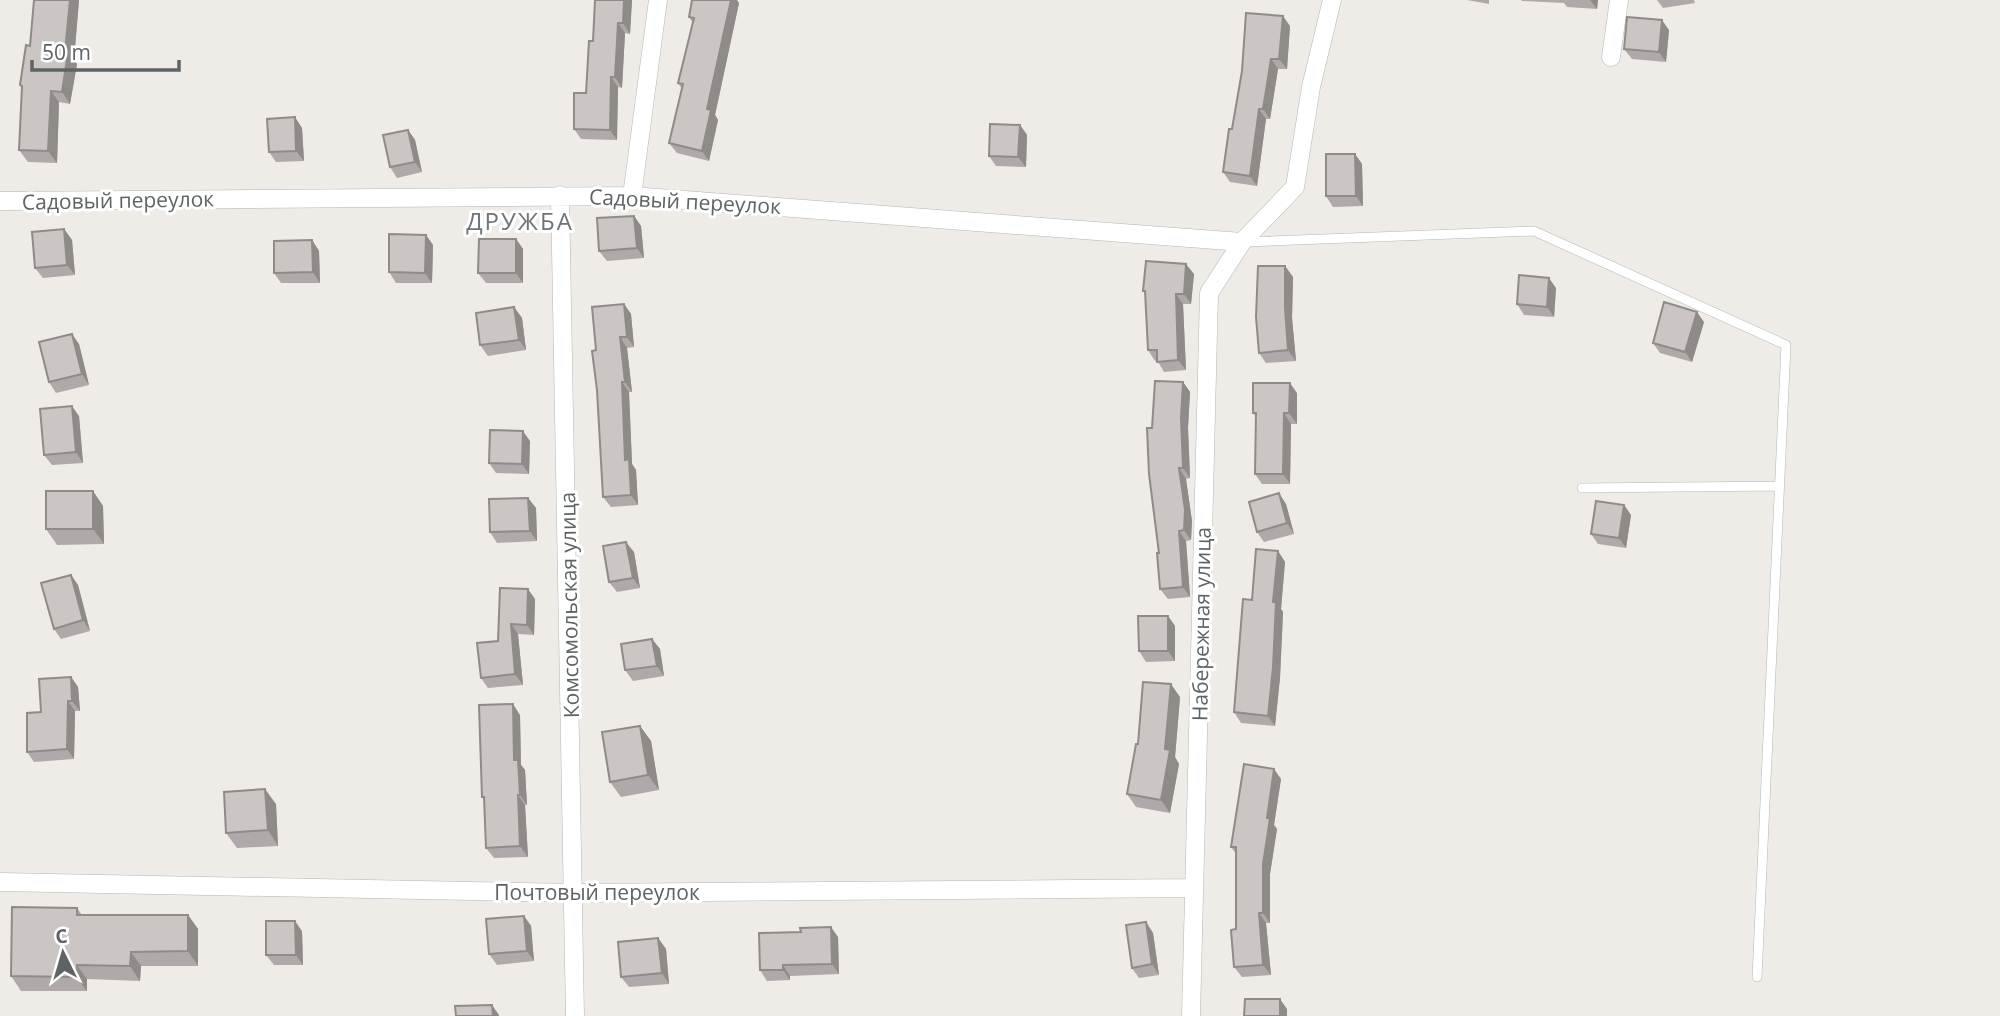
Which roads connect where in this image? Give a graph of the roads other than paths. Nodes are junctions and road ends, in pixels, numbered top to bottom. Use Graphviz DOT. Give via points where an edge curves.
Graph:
graph roads {
  1 [pos="658,0"];
  2 [pos="1332,0"];
  3 [pos="1619,0"];
  4 [pos="1611,57"];
  5 [pos="560,195"];
  6 [pos="632,195"];
  7 [pos="0,201"];
  8 [pos="1242,242"];
  9 [pos="1780,486"];
  10 [pos="1583,488"];
  11 [pos="0,882"];
  12 [pos="1194,888"];
  13 [pos="575,893"];
  14 [pos="1757,977"];
  15 [pos="575,1016"];
  16 [pos="1191,1016"];
  1 -- 6 [label="street"];
  2 -- 8 [label="street, Набережная улица" via="1311,88 1295,187"];
  3 -- 4 [label="street"];
  5 -- 6 [label="street, Садовый переулок"];
  5 -- 7 [label="street, Садовый переулок"];
  5 -- 13 [label="street, Комсомольская улица"];
  6 -- 8 [label="street, Садовый переулок"];
  8 -- 9 [label="lane" via="1534,231 1786,345"];
  8 -- 12 [label="street, Набережная улица" via="1209,293"];
  9 -- 10 [label="lane"];
  9 -- 14 [label="lane"];
  11 -- 13 [label="street, Почтовый переулок"];
  12 -- 13 [label="street, Почтовый переулок"];
  12 -- 16 [label="street, Набережная улица"];
  13 -- 15 [label="street, Комсомольская улица"];
}
